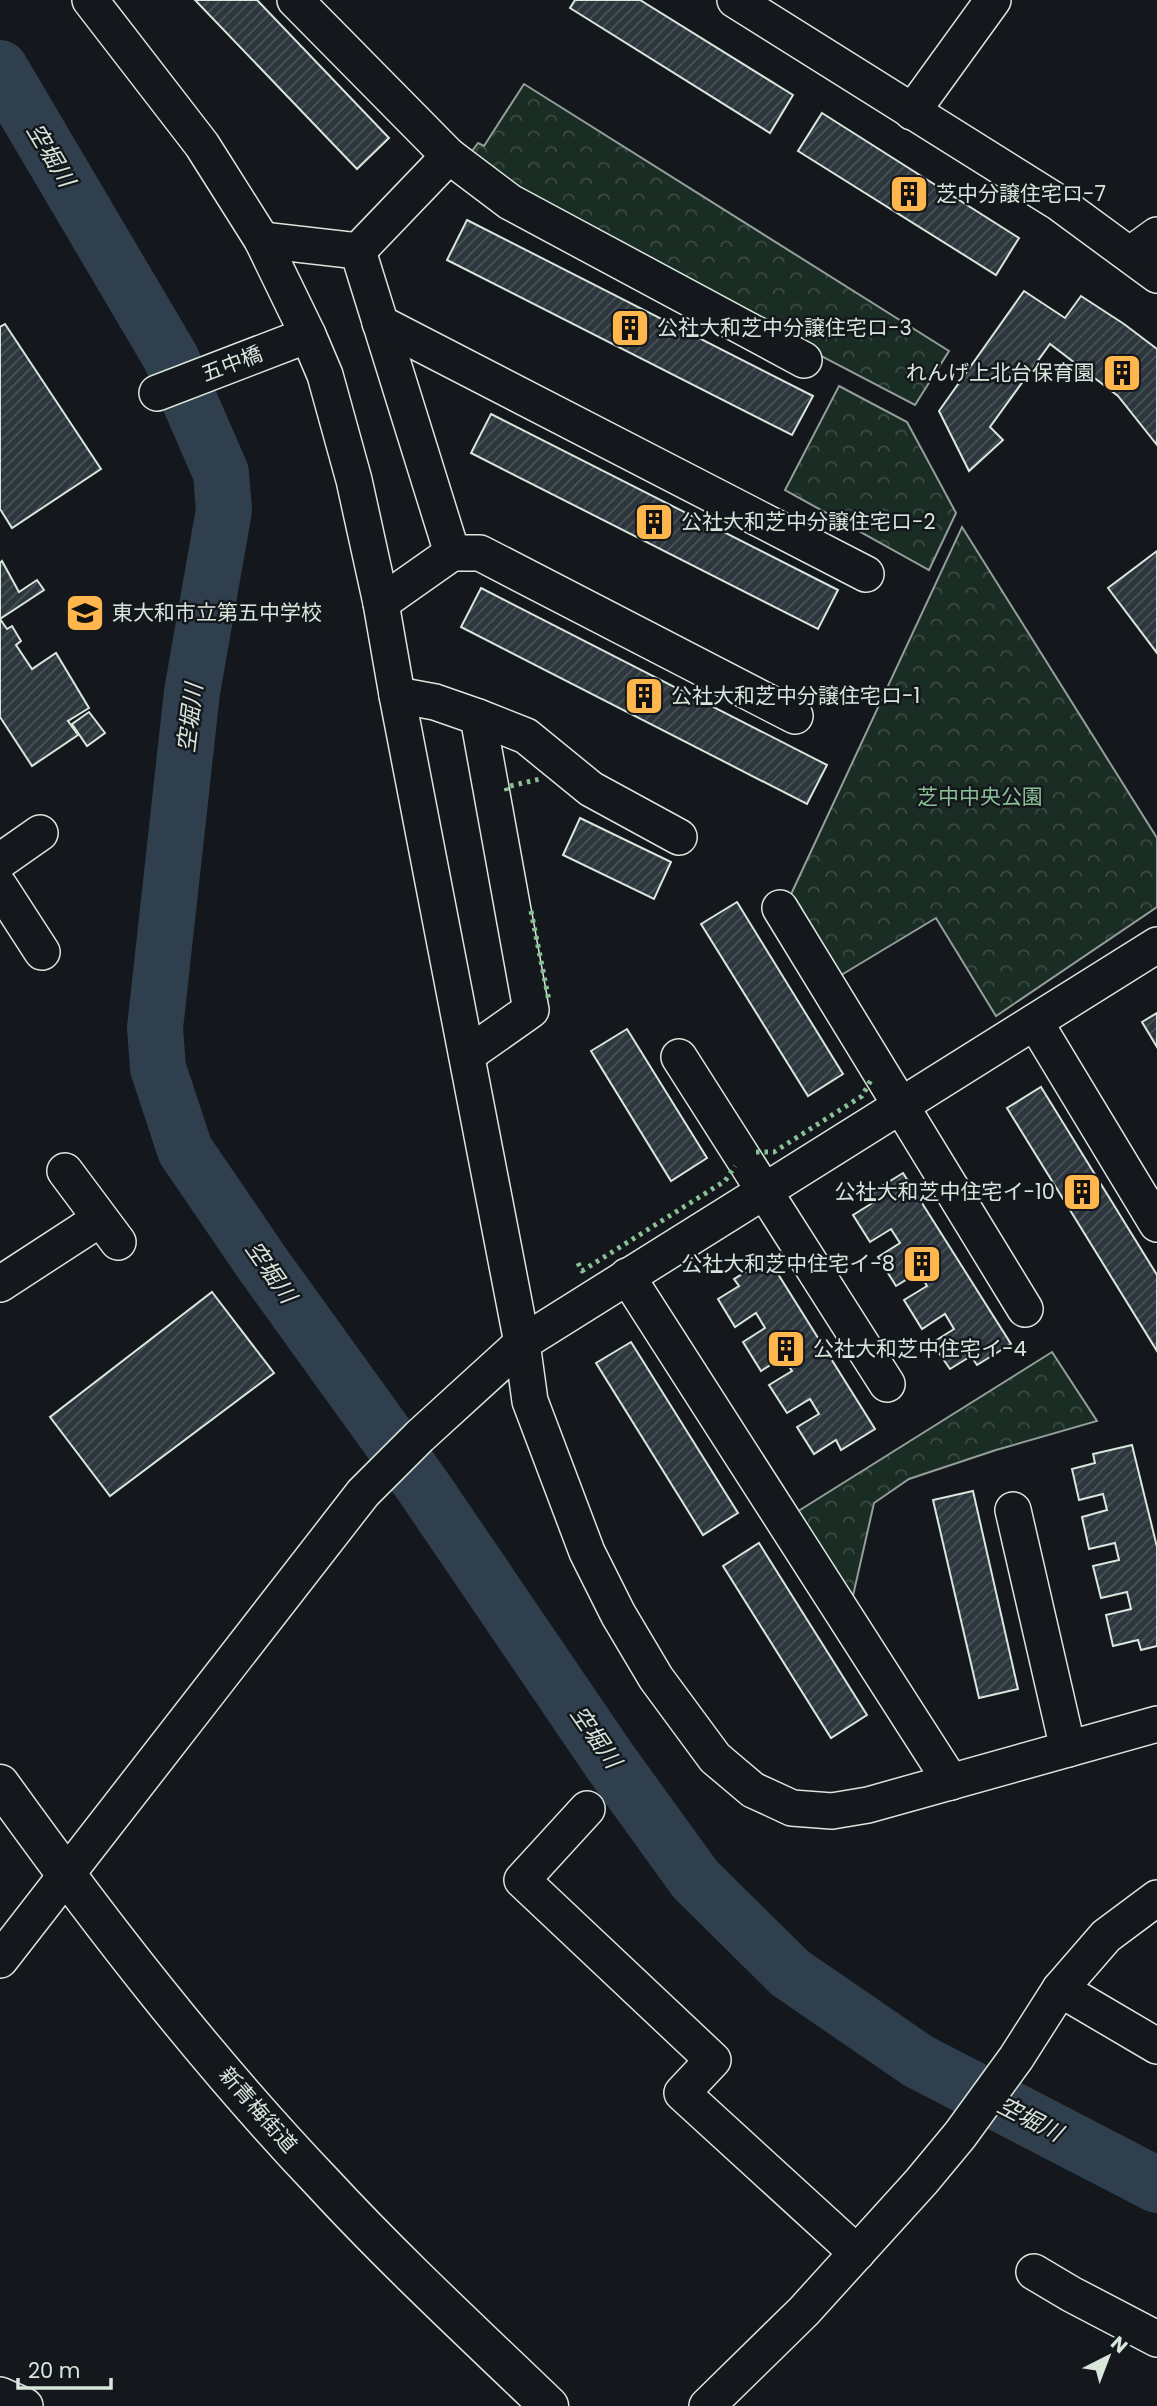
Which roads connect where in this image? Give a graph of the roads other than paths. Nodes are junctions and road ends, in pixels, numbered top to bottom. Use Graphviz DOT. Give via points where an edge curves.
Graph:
graph roads {
  1 [pos="90,0"];
  2 [pos="295,0"];
  3 [pos="735,0"];
  4 [pos="993,0"];
  5 [pos="912,112"];
  6 [pos="449,156"];
  7 [pos="262,240"];
  8 [pos="358,251"];
  9 [pos="1148,254"];
  10 [pos="380,323"];
  11 [pos="308,335"];
  12 [pos="804,360"];
  13 [pos="157,393"];
  14 [pos="452,553"];
  15 [pos="866,573"];
  16 [pos="381,603"];
  17 [pos="397,695"];
  18 [pos="795,716"];
  19 [pos="478,717"];
  20 [pos="40,833"];
  21 [pos="679,837"];
  22 [pos="0,861"];
  23 [pos="0,887"];
  24 [pos="780,908"];
  25 [pos="1157,945"];
  26 [pos="42,952"];
  27 [pos="1035,1022"];
  28 [pos="467,1055"];
  29 [pos="679,1057"];
  30 [pos="901,1105"];
  31 [pos="65,1171"];
  32 [pos="764,1190"];
  33 [pos="1157,1224"];
  34 [pos="627,1276"];
  35 [pos="0,1284"];
  36 [pos="1026,1309"];
  37 [pos="522,1343"];
  38 [pos="887,1384"];
  39 [pos="1013,1510"];
  40 [pos="1157,1724"];
  41 [pos="1068,1749"];
  42 [pos="951,1782"];
  43 [pos="0,1784"];
  44 [pos="587,1809"];
  45 [pos="66,1875"];
  46 [pos="1157,1898"];
  47 [pos="0,1960"];
  48 [pos="1060,1989"];
  49 [pos="1157,2046"];
  50 [pos="857,2253"];
  51 [pos="1034,2272"];
  52 [pos="1157,2339"];
  53 [pos="0,2395"];
  54 [pos="25,2406"];
  55 [pos="549,2406"];
  56 [pos="706,2406"];
  1 -- 7 [label="street" via="202,145"];
  2 -- 6 [label="street"];
  3 -- 5 [label="street"];
  4 -- 5 [label="street"];
  5 -- 9 [label="street"];
  6 -- 8 [label="street"];
  6 -- 12 [label="street" via="510,202"];
  7 -- 8 [label="street"];
  7 -- 11 [label="street"];
  8 -- 10 [label="street"];
  10 -- 14 [label="street"];
  10 -- 15 [label="street"];
  11 -- 13 [label="street, 五中橋"];
  11 -- 16 [label="street" via="325,375 354,480"];
  14 -- 16 [label="street"];
  14 -- 18 [label="street" via="480,553"];
  16 -- 17 [label="street"];
  17 -- 19 [label="street"];
  17 -- 28 [label="street"];
  19 -- 21 [label="street" via="526,736 591,789"];
  19 -- 28 [label="street" via="531,1010"];
  20 -- 22 [label="street"];
  23 -- 26 [label="street"];
  24 -- 30 [label="street"];
  25 -- 27 [label="street"];
  27 -- 30 [label="street"];
  27 -- 33 [label="street"];
  28 -- 37 [label="street"];
  29 -- 32 [label="street"];
  30 -- 32 [label="street"];
  30 -- 36 [label="street"];
  31 -- 35 [label="street" via="109,1230"];
  32 -- 34 [label="street"];
  32 -- 38 [label="street"];
  34 -- 37 [label="street"];
  34 -- 42 [label="street"];
  37 -- 42 [label="street" via="530,1401 587,1552 656,1678 715,1758 752,1790 792,1808 832,1811"];
  37 -- 45 [label="street" via="363,1493"];
  39 -- 41 [label="street"];
  40 -- 41 [label="street"];
  41 -- 42 [label="street"];
  43 -- 45 [label="main road, 新青梅街道"];
  44 -- 50 [label="street" via="522,1880 713,2060 682,2093"];
  45 -- 47 [label="street"];
  45 -- 55 [label="main road, 新青梅街道" via="180,2022 322,2183"];
  46 -- 48 [label="street" via="1106,1936"];
  48 -- 49 [label="street"];
  48 -- 50 [label="street" via="960,2135"];
  50 -- 56 [label="street"];
  51 -- 52 [label="street"];
  53 -- 54 [label="street"];
}
